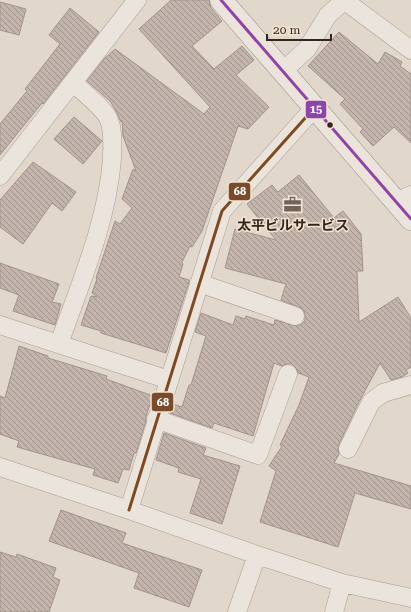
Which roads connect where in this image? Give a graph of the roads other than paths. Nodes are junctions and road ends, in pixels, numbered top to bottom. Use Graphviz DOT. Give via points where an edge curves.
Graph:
graph roads {
  1 [pos="137,0"];
  2 [pos="221,0"];
  3 [pos="345,1"];
  4 [pos="411,50"];
  5 [pos="283,71"];
  6 [pos="73,83"];
  7 [pos="315,107"];
  8 [pos="0,176"];
  9 [pos="403,198"];
  10 [pos="411,220"];
  11 [pos="199,283"];
  12 [pos="295,316"];
  13 [pos="0,325"];
  14 [pos="59,344"];
  15 [pos="288,374"];
  16 [pos="169,380"];
  17 [pos="411,385"];
  18 [pos="156,419"];
  19 [pos="348,449"];
  20 [pos="0,467"];
  21 [pos="129,510"];
  22 [pos="257,555"];
  23 [pos="342,583"];
  24 [pos="411,598"];
  25 [pos="237,612"];
  26 [pos="334,612"];
  1 -- 6 [label="street"];
  2 -- 5 [label="main road"];
  3 -- 4 [label="street"];
  3 -- 5 [label="street" via="328,15 307,49"];
  5 -- 7 [label="main road"];
  6 -- 8 [label="street"];
  6 -- 14 [label="street" via="109,119 113,144 104,210"];
  7 -- 9 [label="main road"];
  7 -- 11 [label="street" via="222,211"];
  9 -- 10 [label="main road"];
  11 -- 12 [label="street"];
  11 -- 16 [label="street"];
  13 -- 14 [label="street"];
  14 -- 16 [label="street"];
  15 -- 18 [label="street" via="258,455"];
  16 -- 18 [label="street"];
  17 -- 19 [label="street" via="383,393 371,402"];
  18 -- 21 [label="street"];
  20 -- 21 [label="street"];
  21 -- 22 [label="street"];
  22 -- 23 [label="street"];
  22 -- 25 [label="street"];
  23 -- 24 [label="street"];
  23 -- 26 [label="street"];
}
